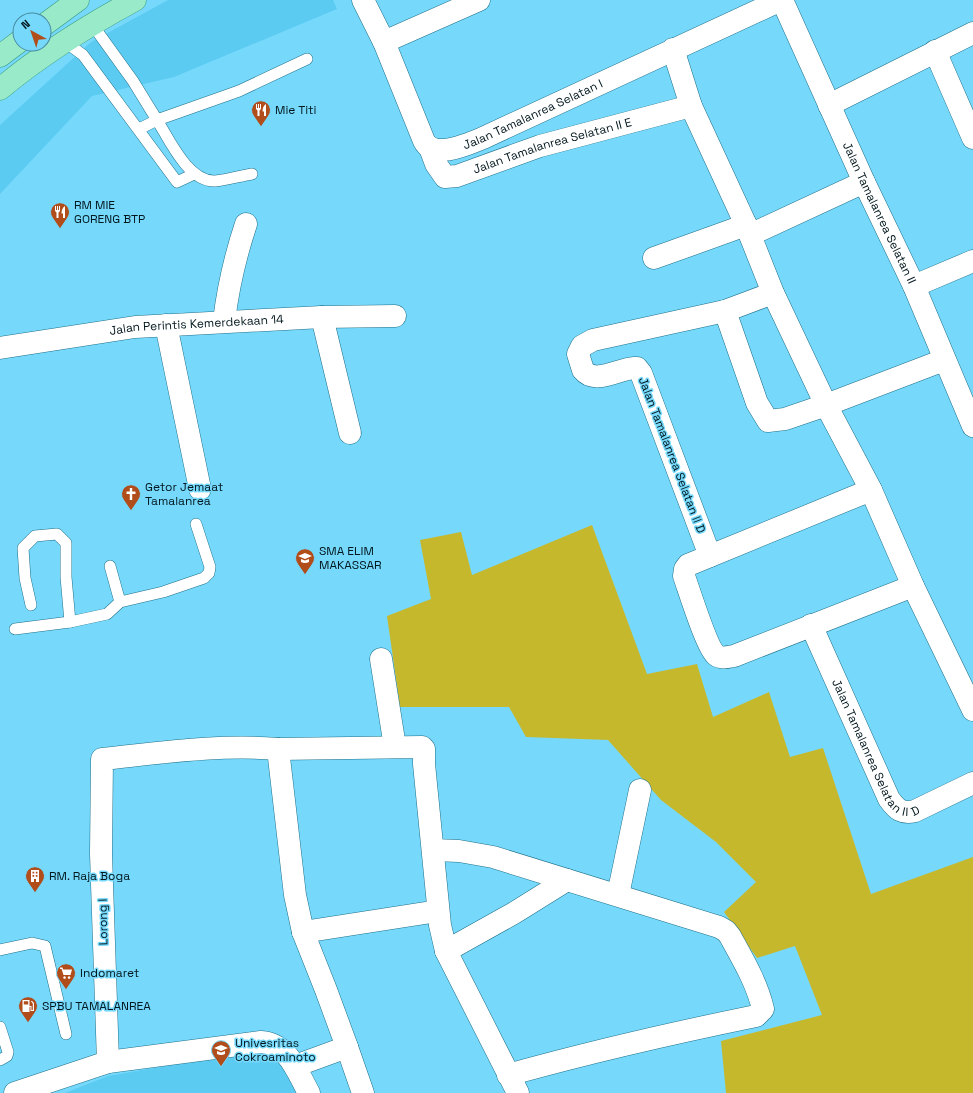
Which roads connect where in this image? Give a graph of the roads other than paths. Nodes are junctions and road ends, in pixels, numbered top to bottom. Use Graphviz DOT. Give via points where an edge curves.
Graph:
graph roads {
  1 [pos="75,0"];
  2 [pos="135,0"];
  3 [pos="363,0"];
  4 [pos="479,0"];
  5 [pos="781,0"];
  6 [pos="52,19"];
  7 [pos="92,24"];
  8 [pos="973,33"];
  9 [pos="64,41"];
  10 [pos="384,42"];
  11 [pos="12,47"];
  12 [pos="673,50"];
  13 [pos="935,51"];
  14 [pos="0,56"];
  15 [pos="307,59"];
  16 [pos="0,89"];
  17 [pos="829,105"];
  18 [pos="691,106"];
  19 [pos="157,120"];
  20 [pos="139,129"];
  21 [pos="973,138"];
  22 [pos="430,148"];
  23 [pos="194,174"];
  24 [pos="252,174"];
  25 [pos="864,182"];
  26 [pos="246,224"];
  27 [pos="748,230"];
  28 [pos="654,258"];
  29 [pos="973,261"];
  30 [pos="914,286"];
  31 [pos="773,293"];
  32 [pos="725,311"];
  33 [pos="395,316"];
  34 [pos="322,317"];
  35 [pos="224,321"];
  36 [pos="166,325"];
  37 [pos="0,348"];
  38 [pos="944,360"];
  39 [pos="826,405"];
  40 [pos="973,426"];
  41 [pos="350,433"];
  42 [pos="200,489"];
  43 [pos="871,490"];
  44 [pos="196,524"];
  45 [pos="710,556"];
  46 [pos="110,566"];
  47 [pos="913,586"];
  48 [pos="120,602"];
  49 [pos="31,605"];
  50 [pos="70,622"];
  51 [pos="811,625"];
  52 [pos="15,629"];
  53 [pos="381,660"];
  54 [pos="973,710"];
  55 [pos="395,746"];
  56 [pos="278,749"];
  57 [pos="973,783"];
  58 [pos="640,790"];
  59 [pos="433,850"];
  60 [pos="567,880"];
  61 [pos="618,895"];
  62 [pos="438,911"];
  63 [pos="303,932"];
  64 [pos="0,950"];
  65 [pos="446,951"];
  66 [pos="0,1027"];
  67 [pos="66,1034"];
  68 [pos="347,1047"];
  69 [pos="0,1060"];
  70 [pos="108,1062"];
  71 [pos="295,1066"];
  72 [pos="513,1084"];
  73 [pos="15,1093"];
  74 [pos="309,1093"];
  75 [pos="363,1093"];
  1 -- 6 [label="main road"];
  1 -- 7 [label="main road"];
  2 -- 7 [label="main road"];
  3 -- 10 [label="street"];
  4 -- 10 [label="street"];
  5 -- 12 [label="street, Jalan Tamalanrea Selatan I"];
  5 -- 17 [label="street, Jalan Tamalanrea Selatan II"];
  7 -- 9 [label="main road"];
  7 -- 19 [label="lane"];
  8 -- 13 [label="street"];
  9 -- 16 [label="main road" via="36,59"];
  9 -- 20 [label="lane" via="83,55"];
  10 -- 22 [label="street" via="424,141"];
  11 -- 14 [label="main road"];
  12 -- 18 [label="street"];
  12 -- 22 [label="street, Jalan Tamalanrea Selatan I" via="470,143 439,150"];
  13 -- 17 [label="street"];
  13 -- 21 [label="street"];
  15 -- 19 [label="lane" via="239,91"];
  17 -- 25 [label="street, Jalan Tamalanrea Selatan II"];
  18 -- 22 [label="street, Jalan Tamalanrea Selatan II E" via="540,146 458,176 445,177 436,164"];
  18 -- 27 [label="street"];
  19 -- 20 [label="lane"];
  19 -- 23 [label="lane" via="185,166"];
  20 -- 23 [label="lane" via="177,182"];
  23 -- 24 [label="lane" via="213,181"];
  25 -- 27 [label="street"];
  25 -- 30 [label="street, Jalan Tamalanrea Selatan II"];
  26 -- 35 [label="street" via="230,277"];
  27 -- 28 [label="street"];
  27 -- 31 [label="street"];
  29 -- 30 [label="street"];
  30 -- 38 [label="street, Jalan Tamalanrea Selatan II"];
  31 -- 32 [label="street, Jalan Tamalanrea Selatan II D"];
  31 -- 39 [label="street"];
  32 -- 39 [label="street" via="757,402 768,421"];
  32 -- 45 [label="street, Jalan Tamalanrea Selatan II D" via="593,340 582,346 578,354 583,370 593,376 634,368 641,374"];
  33 -- 34 [label="street, Jalan Perintis Kemerdekaan 14"];
  34 -- 35 [label="street, Jalan Perintis Kemerdekaan 14"];
  34 -- 41 [label="street"];
  35 -- 36 [label="street, Jalan Perintis Kemerdekaan 14"];
  36 -- 37 [label="street, Jalan Perintis Kemerdekaan 14" via="81,334"];
  36 -- 42 [label="street"];
  38 -- 39 [label="street"];
  38 -- 40 [label="street, Jalan Tamalanrea Selatan II"];
  39 -- 43 [label="street"];
  43 -- 45 [label="street"];
  43 -- 47 [label="street"];
  44 -- 48 [label="lane" via="210,567 209,573 189,584"];
  45 -- 51 [label="street" via="692,562 684,573 708,641 717,656 734,656"];
  46 -- 48 [label="lane"];
  47 -- 51 [label="street"];
  47 -- 54 [label="street"];
  48 -- 50 [label="lane" via="108,614"];
  49 -- 50 [label="lane" via="25,578 23,548 36,536 56,534 66,543"];
  50 -- 52 [label="lane"];
  51 -- 57 [label="street, Jalan Tamalanrea Selatan II D" via="895,808 900,812 915,811"];
  53 -- 55 [label="street"];
  55 -- 56 [label="street"];
  55 -- 59 [label="street" via="424,749"];
  56 -- 63 [label="street" via="297,904"];
  56 -- 70 [label="street, Lorong I" via="248,746 193,749 102,759 100,854"];
  58 -- 61 [label="street"];
  59 -- 60 [label="street" via="483,854"];
  59 -- 62 [label="street"];
  60 -- 61 [label="street"];
  60 -- 65 [label="street"];
  61 -- 72 [label="street" via="726,931 751,974 763,1009 760,1014 649,1038"];
  62 -- 63 [label="street"];
  62 -- 65 [label="street"];
  63 -- 68 [label="street"];
  64 -- 67 [label="lane" via="32,942 45,946"];
  65 -- 72 [label="street"];
  66 -- 69 [label="lane" via="8,1052 7,1056"];
  68 -- 71 [label="street"];
  68 -- 75 [label="street"];
  70 -- 71 [label="street" via="261,1042 271,1043 283,1050"];
  70 -- 73 [label="street"];
  71 -- 74 [label="street"];
}
